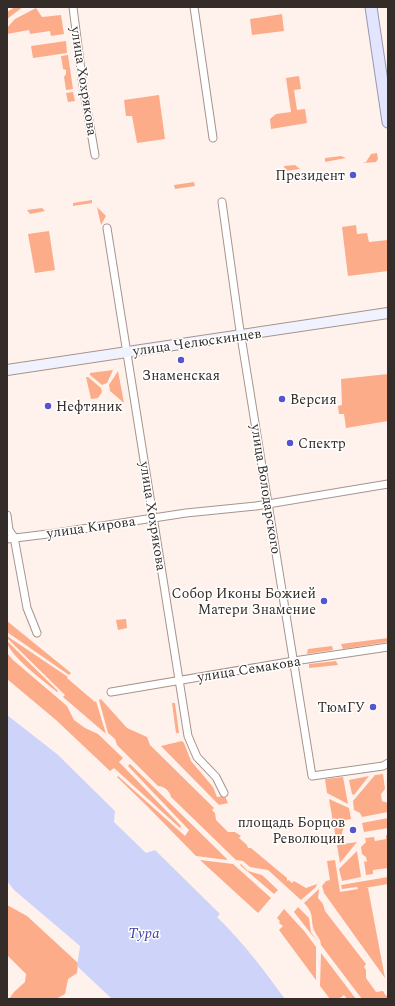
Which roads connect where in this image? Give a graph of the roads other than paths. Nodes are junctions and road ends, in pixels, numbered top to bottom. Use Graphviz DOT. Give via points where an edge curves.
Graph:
graph roads {
  1 [pos="73,7"];
  2 [pos="194,7"];
  3 [pos="371,7"];
  4 [pos="388,122"];
  5 [pos="213,138"];
  6 [pos="95,155"];
  7 [pos="222,202"];
  8 [pos="107,228"];
  9 [pos="388,314"];
  10 [pos="241,335"];
  11 [pos="127,352"];
  12 [pos="7,370"];
  13 [pos="388,484"];
  14 [pos="268,504"];
  15 [pos="7,515"];
  16 [pos="153,518"];
  17 [pos="11,538"];
  18 [pos="37,633"];
  19 [pos="388,647"];
  20 [pos="294,661"];
  21 [pos="179,680"];
  22 [pos="111,692"];
  23 [pos="388,763"];
  24 [pos="224,793"];
  1 -- 6 [label="street, улица Хохрякова"];
  2 -- 5 [label="street"];
  3 -- 4 [label="main road"];
  7 -- 10 [label="street, улица Володарского"];
  8 -- 11 [label="street, улица Хохрякова"];
  9 -- 10 [label="main road, улица Челюскинцев"];
  10 -- 11 [label="main road, улица Челюскинцев"];
  10 -- 14 [label="street, улица Володарского"];
  11 -- 12 [label="main road, улица Челюскинцев"];
  11 -- 16 [label="street, улица Хохрякова"];
  13 -- 14 [label="street, улица Кирова"];
  14 -- 16 [label="street, улица Кирова"];
  14 -- 20 [label="street, улица Володарского"];
  15 -- 17 [label="street"];
  16 -- 17 [label="street, улица Кирова"];
  16 -- 21 [label="street, улица Хохрякова"];
  17 -- 18 [label="street" via="28,608"];
  19 -- 20 [label="street, улица Семакова"];
  20 -- 21 [label="street, улица Семакова"];
  20 -- 23 [label="street, улица Володарского" via="312,776 383,766"];
  21 -- 22 [label="street, улица Семакова"];
  21 -- 24 [label="street, улица Хохрякова" via="188,736 197,757 216,777"];
}
